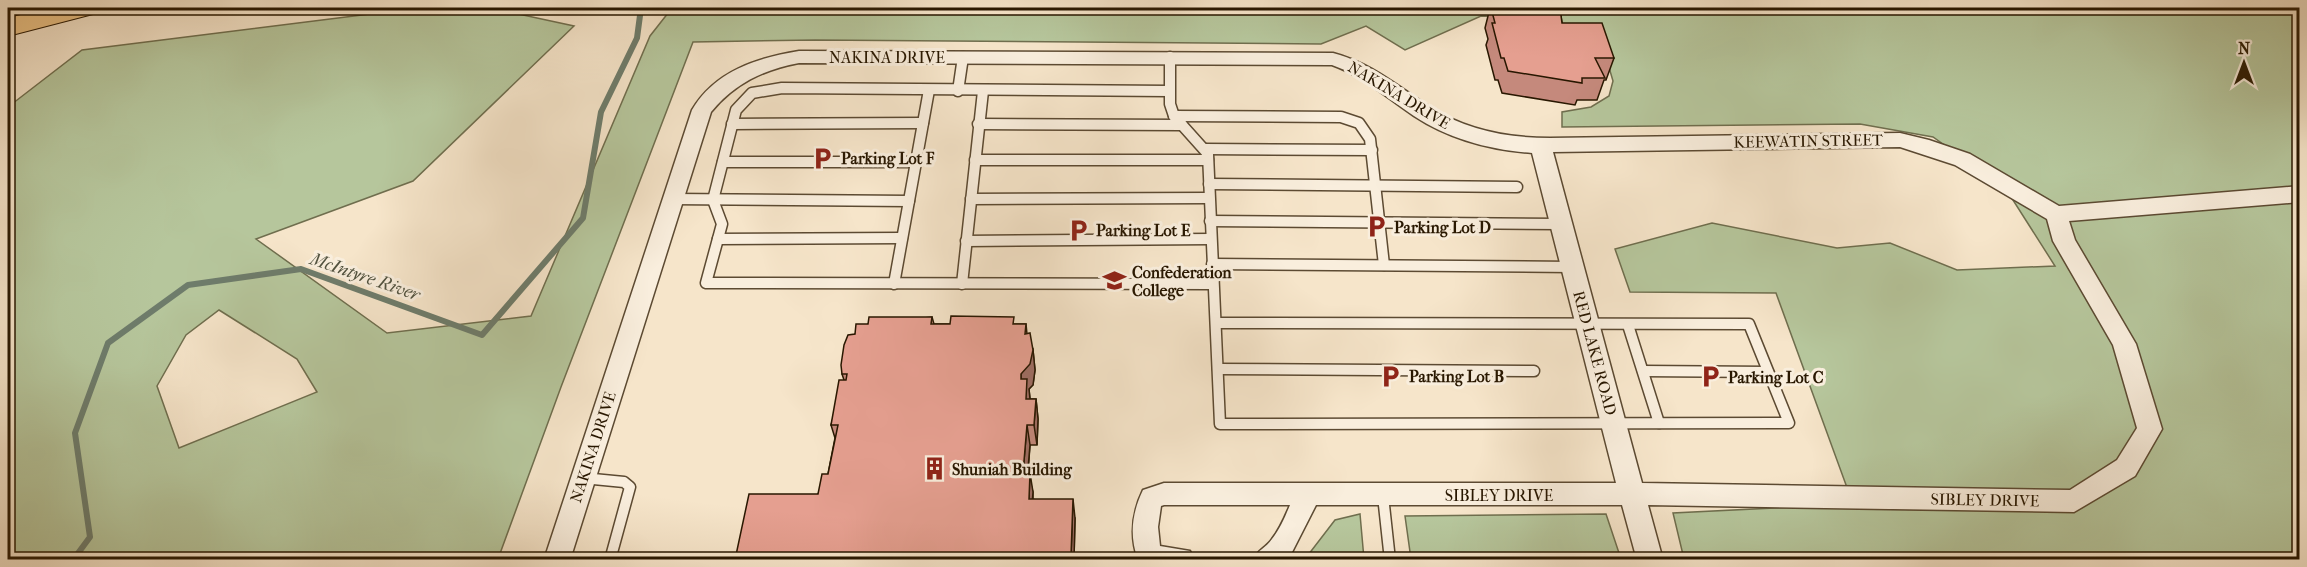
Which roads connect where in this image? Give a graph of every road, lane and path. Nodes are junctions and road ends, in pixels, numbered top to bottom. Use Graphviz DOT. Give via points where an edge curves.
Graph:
graph roads {
  1 [pos="83,8"];
  2 [pos="8,27"];
  3 [pos="963,57"];
  4 [pos="1170,57"];
  5 [pos="929,90"];
  6 [pos="958,91"];
  7 [pos="983,91"];
  8 [pos="1169,91"];
  9 [pos="1178,120"];
  10 [pos="923,123"];
  11 [pos="732,124"];
  12 [pos="978,124"];
  13 [pos="1541,147"];
  14 [pos="1372,150"];
  15 [pos="1206,154"];
  16 [pos="975,160"];
  17 [pos="723,162"];
  18 [pos="916,162"];
  19 [pos="1209,184"];
  20 [pos="1374,186"];
  21 [pos="1517,187"];
  22 [pos="2300,194"];
  23 [pos="1209,198"];
  24 [pos="672,199"];
  25 [pos="971,199"];
  26 [pos="713,200"];
  27 [pos="909,201"];
  28 [pos="2056,214"];
  29 [pos="1210,221"];
  30 [pos="1378,222"];
  31 [pos="1559,224"];
  32 [pos="718,238"];
  33 [pos="902,238"];
  34 [pos="1211,239"];
  35 [pos="966,242"];
  36 [pos="1212,264"];
  37 [pos="1384,265"];
  38 [pos="1572,267"];
  39 [pos="894,284"];
  40 [pos="962,284"];
  41 [pos="1213,284"];
  42 [pos="1216,323"];
  43 [pos="1587,325"];
  44 [pos="1628,325"];
  45 [pos="1218,369"];
  46 [pos="1534,371"];
  47 [pos="1643,371"];
  48 [pos="1768,372"];
  49 [pos="1614,423"];
  50 [pos="1659,423"];
  51 [pos="583,478"];
  52 [pos="1633,494"];
  53 [pos="1308,496"];
  54 [pos="1383,496"];
  55 [pos="557,560"];
  56 [pos="610,560"];
  57 [pos="1181,560"];
  58 [pos="1266,560"];
  59 [pos="1389,560"];
  60 [pos="1650,560"];
  1 -- 2 [label="main road"];
  3 -- 4 [label="street, NAKINA DRIVE"];
  3 -- 6 [label="lane"];
  3 -- 24 [label="street, NAKINA DRIVE" via="798,57 754,66 713,93 702,110"];
  4 -- 8 [label="lane"];
  4 -- 13 [label="street, NAKINA DRIVE" via="1333,59 1355,64 1435,120 1491,139"];
  5 -- 6 [label="lane"];
  5 -- 10 [label="lane"];
  5 -- 11 [label="lane" via="760,90 738,105"];
  6 -- 7 [label="lane"];
  7 -- 8 [label="lane"];
  7 -- 12 [label="lane"];
  8 -- 9 [label="lane"];
  9 -- 12 [label="lane"];
  9 -- 14 [label="lane" via="1347,117 1366,129"];
  9 -- 15 [label="lane"];
  10 -- 11 [label="lane"];
  10 -- 18 [label="lane"];
  11 -- 17 [label="lane"];
  12 -- 16 [label="lane"];
  13 -- 28 [label="street, KEEWATIN STREET" via="1900,140 1951,152"];
  13 -- 31 [label="street, RED LAKE ROAD"];
  14 -- 15 [label="lane"];
  14 -- 20 [label="lane"];
  15 -- 16 [label="lane"];
  15 -- 19 [label="lane"];
  16 -- 25 [label="lane"];
  17 -- 18 [label="lane"];
  17 -- 26 [label="lane"];
  18 -- 27 [label="lane"];
  19 -- 20 [label="lane"];
  19 -- 23 [label="lane"];
  20 -- 21 [label="lane"];
  20 -- 30 [label="lane"];
  22 -- 28 [label="street"];
  23 -- 25 [label="lane"];
  23 -- 29 [label="lane"];
  24 -- 26 [label="lane"];
  24 -- 51 [label="street, NAKINA DRIVE"];
  25 -- 35 [label="lane"];
  26 -- 27 [label="lane"];
  26 -- 32 [label="lane" via="722,224"];
  27 -- 33 [label="lane"];
  28 -- 52 [label="street, SIBLEY DRIVE" via="2064,241 2124,344 2150,429 2126,468 2074,501"];
  29 -- 30 [label="lane"];
  29 -- 34 [label="lane"];
  30 -- 31 [label="lane"];
  30 -- 37 [label="lane"];
  31 -- 38 [label="street, RED LAKE ROAD"];
  32 -- 33 [label="lane"];
  32 -- 39 [label="lane" via="706,283"];
  33 -- 39 [label="lane"];
  34 -- 35 [label="lane"];
  34 -- 36 [label="lane"];
  35 -- 40 [label="lane"];
  36 -- 37 [label="lane"];
  36 -- 41 [label="lane"];
  37 -- 38 [label="lane"];
  38 -- 43 [label="street, RED LAKE ROAD"];
  39 -- 40 [label="lane"];
  40 -- 41 [label="lane"];
  41 -- 42 [label="lane"];
  42 -- 43 [label="lane"];
  42 -- 45 [label="lane"];
  43 -- 44 [label="lane"];
  43 -- 49 [label="street, RED LAKE ROAD"];
  44 -- 47 [label="lane"];
  44 -- 48 [label="lane" via="1749,324"];
  45 -- 46 [label="lane"];
  45 -- 49 [label="lane" via="1220,424"];
  47 -- 48 [label="lane"];
  47 -- 50 [label="lane"];
  48 -- 50 [label="lane" via="1789,423"];
  49 -- 50 [label="lane"];
  49 -- 52 [label="street, RED LAKE ROAD"];
  51 -- 55 [label="street, NAKINA DRIVE"];
  51 -- 56 [label="lane" via="624,482 630,487"];
  52 -- 54 [label="street, SIBLEY DRIVE"];
  52 -- 60 [label="street, RED LAKE ROAD"];
  53 -- 54 [label="street, SIBLEY DRIVE"];
  53 -- 57 [label="street, SIBLEY DRIVE" via="1164,494 1152,498 1146,510 1150,557"];
  53 -- 58 [label="street" via="1282,547"];
  54 -- 59 [label="lane"];
}
